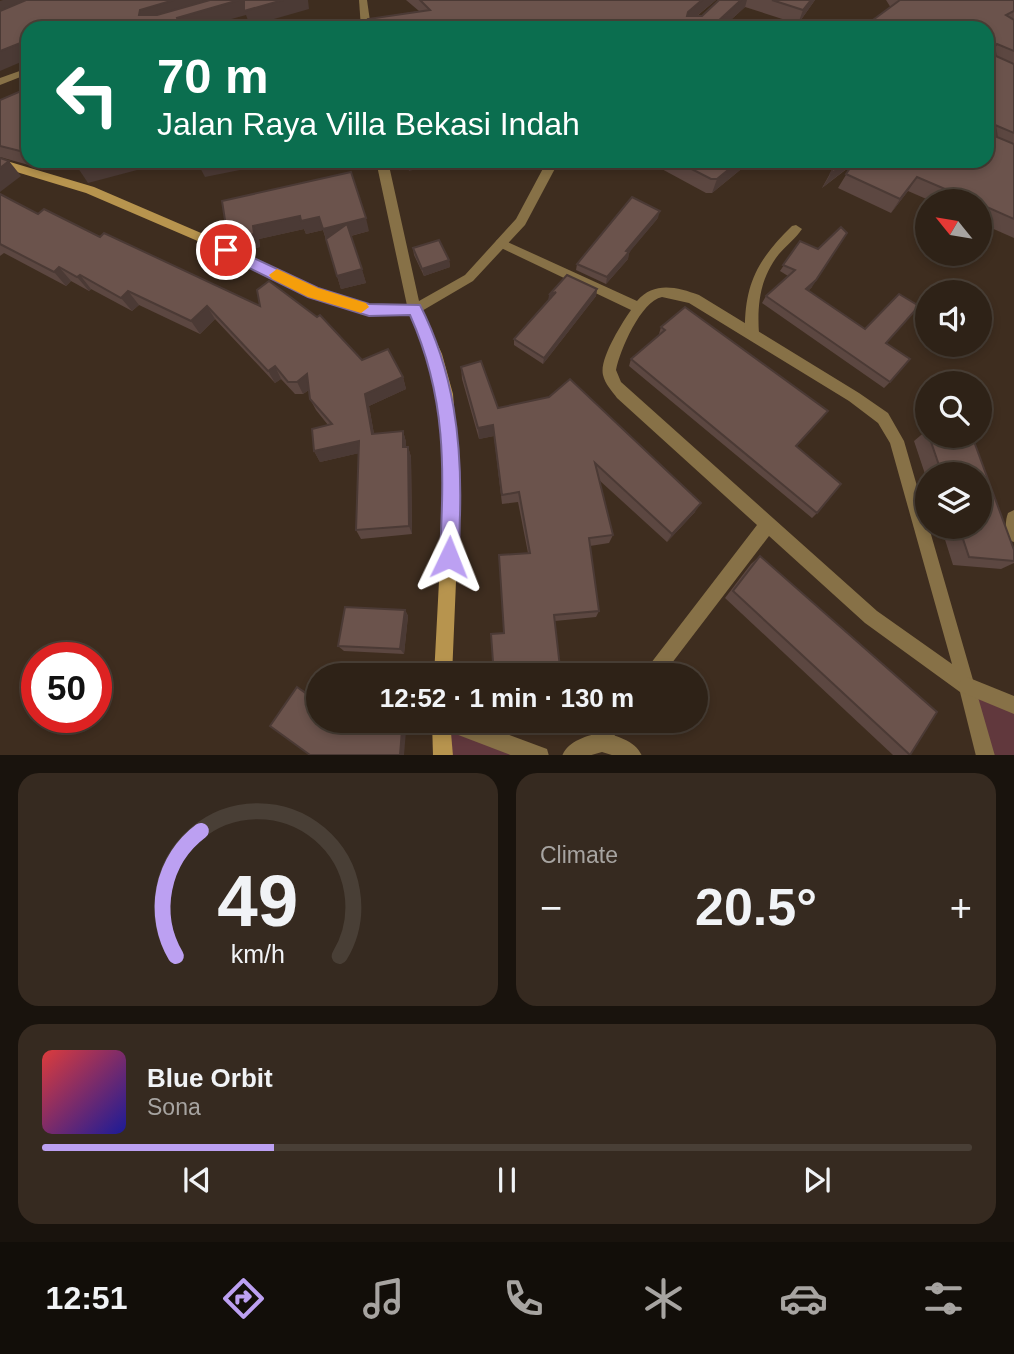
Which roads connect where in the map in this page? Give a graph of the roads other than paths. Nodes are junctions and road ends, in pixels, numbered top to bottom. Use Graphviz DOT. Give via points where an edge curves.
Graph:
graph roads {
  1 [pos="363,0"];
  2 [pos="365,21"];
  3 [pos="21,74"];
  4 [pos="0,82"];
  5 [pos="0,163"];
  6 [pos="384,168"];
  7 [pos="549,168"];
  8 [pos="796,229"];
  9 [pos="500,243"];
  10 [pos="638,307"];
  11 [pos="415,310"];
  12 [pos="752,334"];
  13 [pos="1014,518"];
  14 [pos="767,525"];
  15 [pos="1014,534"];
  16 [pos="444,663"];
  17 [pos="660,663"];
  18 [pos="967,686"];
  19 [pos="1014,705"];
  20 [pos="442,733"];
  21 [pos="480,733"];
  22 [pos="606,733"];
  23 [pos="600,742"];
  24 [pos="443,755"];
  25 [pos="540,755"];
  26 [pos="571,755"];
  27 [pos="633,755"];
  28 [pos="986,755"];
  1 -- 2 [label="street"];
  3 -- 4 [label="street"];
  5 -- 11 [label="main road" via="90,190 314,293 369,310"];
  6 -- 11 [label="street"];
  7 -- 9 [label="street" via="521,222"];
  8 -- 12 [label="street" via="757,278 749,303"];
  9 -- 10 [label="street"];
  9 -- 11 [label="street" via="469,278"];
  10 -- 12 [label="street" via="657,293 681,294"];
  10 -- 14 [label="street" via="611,363 611,379"];
  11 -- 16 [label="main road" via="435,354 446,394 452,487"];
  12 -- 18 [label="street" via="883,418 898,440"];
  13 -- 15 [label="street"];
  14 -- 17 [label="street"];
  14 -- 18 [label="street" via="871,617"];
  18 -- 19 [label="street"];
  18 -- 28 [label="street"];
  20 -- 24 [label="main road"];
  21 -- 25 [label="street"];
  22 -- 23 [label="street"];
  23 -- 26 [label="street"];
  23 -- 27 [label="street"];
}
